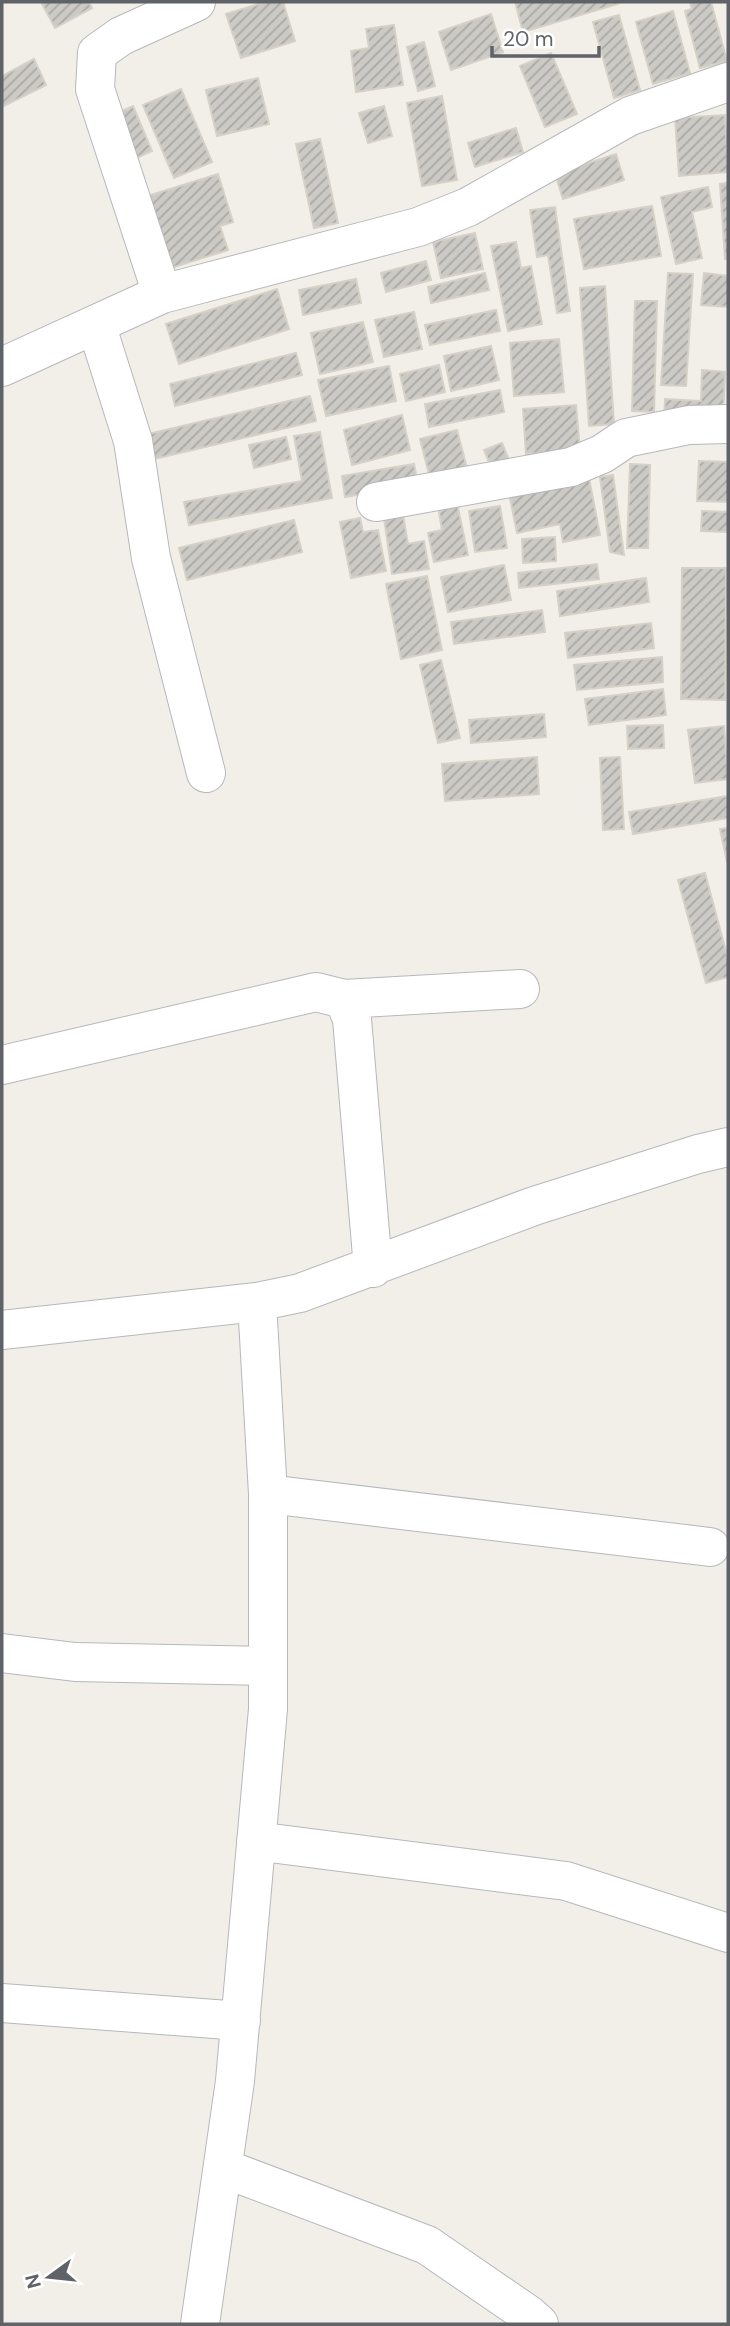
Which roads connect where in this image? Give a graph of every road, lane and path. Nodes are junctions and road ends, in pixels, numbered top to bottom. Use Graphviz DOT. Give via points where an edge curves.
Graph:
graph roads {
  1 [pos="196,2"];
  2 [pos="728,82"];
  3 [pos="162,294"];
  4 [pos="96,324"];
  5 [pos="2,367"];
  6 [pos="728,424"];
  7 [pos="376,502"];
  8 [pos="206,773"];
  9 [pos="520,989"];
  10 [pos="344,999"];
  11 [pos="2,1065"];
  12 [pos="728,1147"];
  13 [pos="373,1268"];
  14 [pos="257,1302"];
  15 [pos="2,1330"];
  16 [pos="268,1494"];
  17 [pos="710,1547"];
  18 [pos="2,1653"];
  19 [pos="266,1666"];
  20 [pos="256,1841"];
  21 [pos="728,1933"];
  22 [pos="2,2003"];
  23 [pos="241,2021"];
  24 [pos="223,2168"];
  25 [pos="200,2324"];
  26 [pos="539,2324"];
  1 -- 3 [label="street" via="121,36 97,54 95,89"];
  2 -- 3 [label="street" via="630,116 468,207 418,227"];
  3 -- 4 [label="street"];
  4 -- 5 [label="street"];
  4 -- 8 [label="street" via="133,441 151,558"];
  6 -- 7 [label="street" via="689,425 626,438 571,467"];
  9 -- 10 [label="street"];
  10 -- 11 [label="street" via="316,992"];
  10 -- 13 [label="street" via="352,1019"];
  12 -- 13 [label="street" via="534,1206"];
  13 -- 14 [label="street"];
  14 -- 15 [label="street"];
  14 -- 16 [label="street"];
  16 -- 17 [label="street"];
  16 -- 19 [label="street"];
  18 -- 19 [label="street" via="75,1662"];
  19 -- 20 [label="street" via="268,1709"];
  20 -- 21 [label="street" via="566,1881"];
  20 -- 23 [label="street"];
  22 -- 23 [label="street"];
  23 -- 24 [label="street"];
  24 -- 25 [label="street"];
  24 -- 26 [label="street" via="427,2245"];
}
